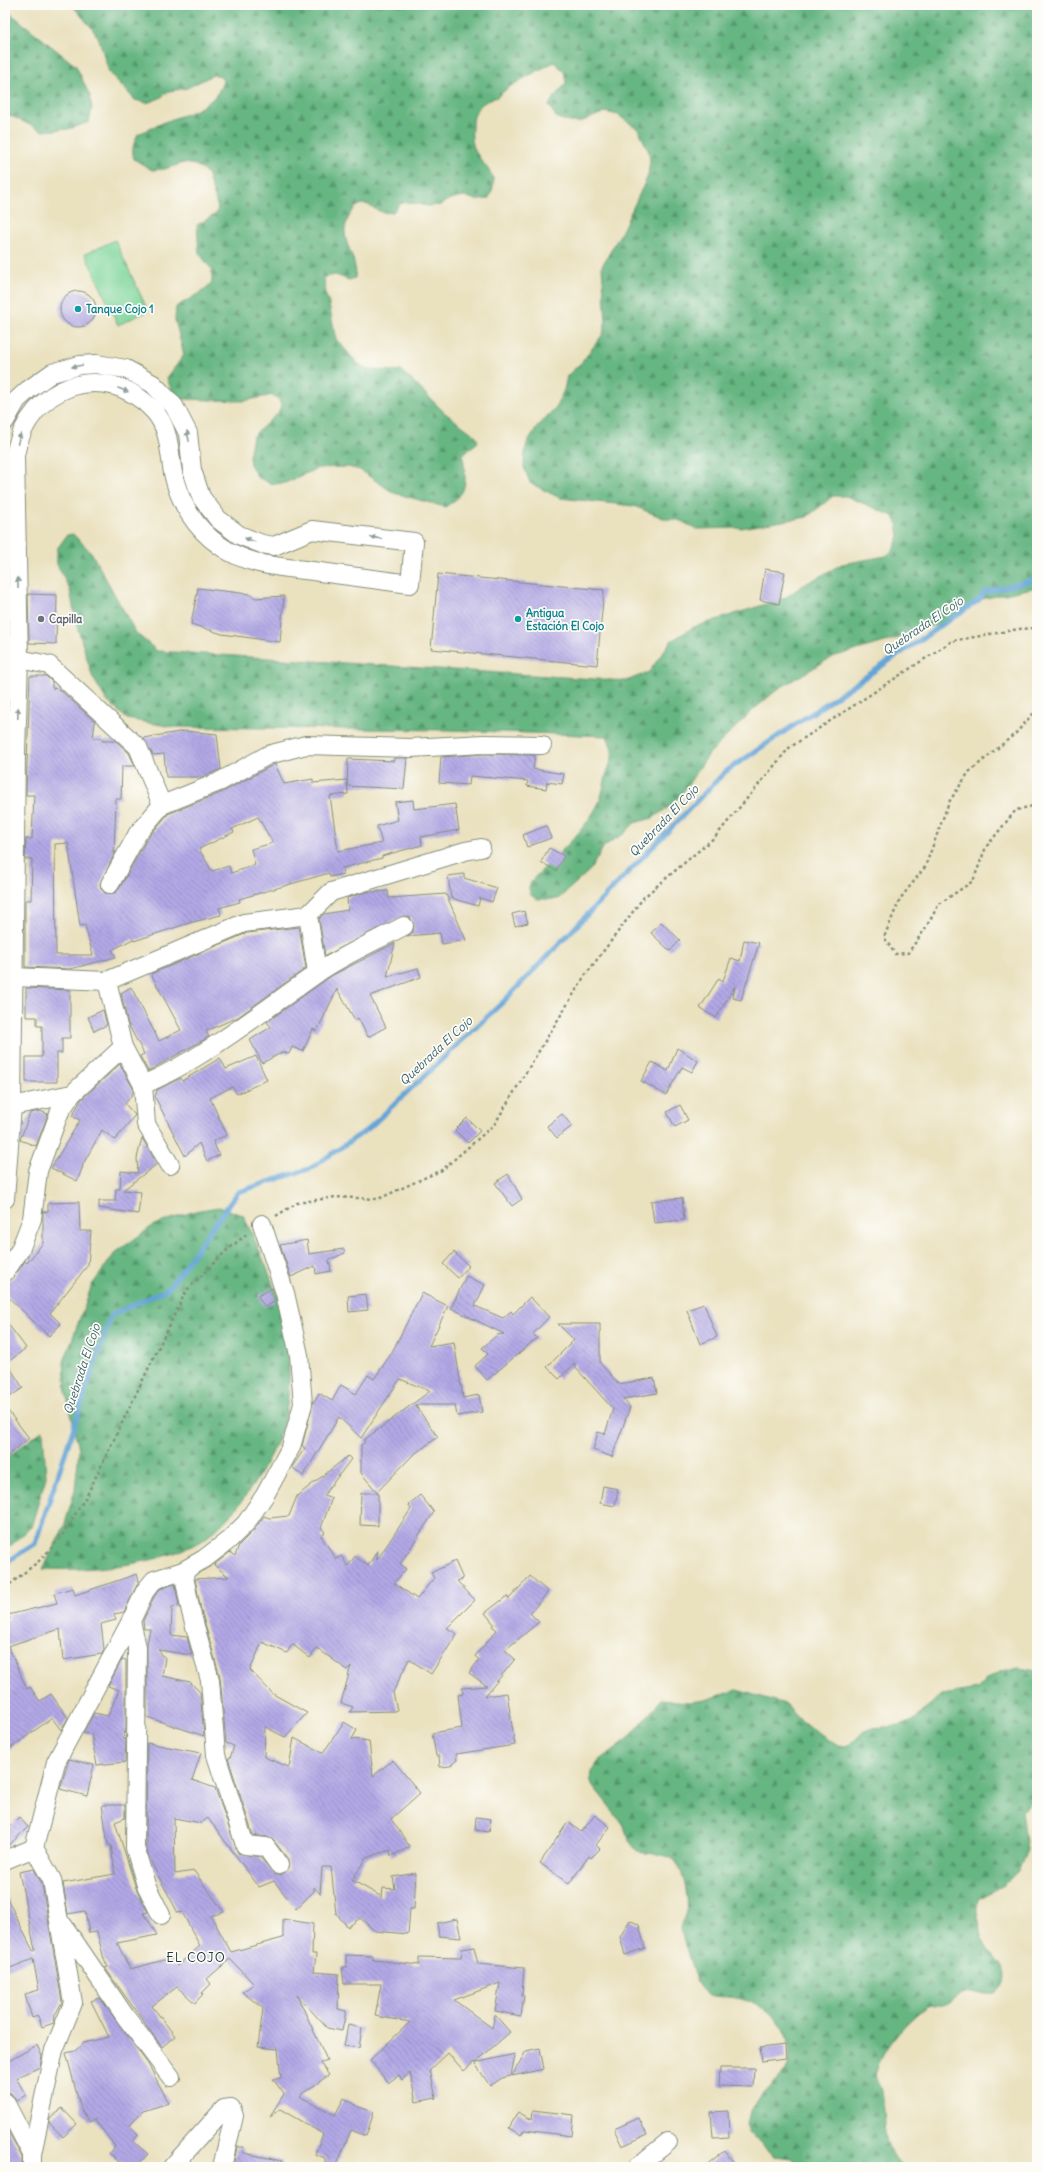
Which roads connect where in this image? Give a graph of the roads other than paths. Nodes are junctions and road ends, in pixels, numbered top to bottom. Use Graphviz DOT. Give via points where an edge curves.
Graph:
graph roads {
  1 [pos="5,421"];
  2 [pos="19,659"];
  3 [pos="542,745"];
  4 [pos="162,805"];
  5 [pos="481,848"];
  6 [pos="110,884"];
  7 [pos="308,915"];
  8 [pos="404,926"];
  9 [pos="318,972"];
  10 [pos="14,977"];
  11 [pos="107,980"];
  12 [pos="123,1047"];
  13 [pos="143,1085"];
  14 [pos="72,1094"];
  15 [pos="12,1106"];
  16 [pos="170,1165"];
  17 [pos="5,1199"];
  18 [pos="262,1224"];
  19 [pos="5,1272"];
  20 [pos="183,1571"];
  21 [pos="131,1622"];
  22 [pos="34,1848"];
  23 [pos="5,1860"];
  24 [pos="279,1865"];
  25 [pos="161,1915"];
  26 [pos="60,1921"];
  27 [pos="171,2077"];
  28 [pos="5,2102"];
  29 [pos="668,2142"];
  30 [pos="32,2160"];
  31 [pos="172,2167"];
  32 [pos="222,2167"];
  33 [pos="637,2167"];
  2 -- 1 [label="street, one-way" via="15,455 22,430 37,408 58,392 70,387 110,385 134,395 145,403 162,423 168,436 176,487 189,514 208,536 237,556 270,565 410,584 414,542 312,530 274,546 239,535 218,520 201,497 192,470 188,433 174,406 153,384 126,369 96,364 80,365 52,373 17,400"];
  2 -- 4 [label="street" via="49,665 138,747"];
  10 -- 2 [label="street, one-way"];
  3 -- 4 [label="street" via="484,744 410,748 306,745 268,755 219,782"];
  4 -- 6 [label="street" via="138,833"];
  5 -- 7 [label="street" via="331,892"];
  7 -- 9 [label="street"];
  7 -- 11 [label="street" via="244,923"];
  8 -- 9 [label="street"];
  9 -- 13 [label="street" via="203,1052 171,1072"];
  10 -- 11 [label="street"];
  10 -- 15 [label="street"];
  11 -- 12 [label="street"];
  12 -- 13 [label="street"];
  12 -- 14 [label="street"];
  13 -- 16 [label="street" via="146,1124"];
  14 -- 15 [label="street"];
  14 -- 19 [label="street" via="60,1111 38,1171 32,1220 20,1250"];
  15 -- 17 [label="street"];
  18 -- 20 [label="street" via="285,1293 296,1339 303,1404 291,1447 265,1495 246,1523 229,1540"];
  20 -- 21 [label="street" via="154,1580 145,1591"];
  20 -- 24 [label="street" via="191,1612 210,1680 216,1755 245,1844 266,1847"];
  21 -- 22 [label="street" via="56,1762"];
  21 -- 25 [label="street" via="137,1647 135,1848 146,1885"];
  22 -- 23 [label="street"];
  22 -- 26 [label="street" via="52,1880"];
  26 -- 27 [label="street" via="125,2016"];
  26 -- 30 [label="street" via="73,2003 54,2050"];
  28 -- 30 [label="street"];
  29 -- 33 [label="street"];
  31 -- 32 [label="street" via="224,2109 231,2108 234,2116"];
}
